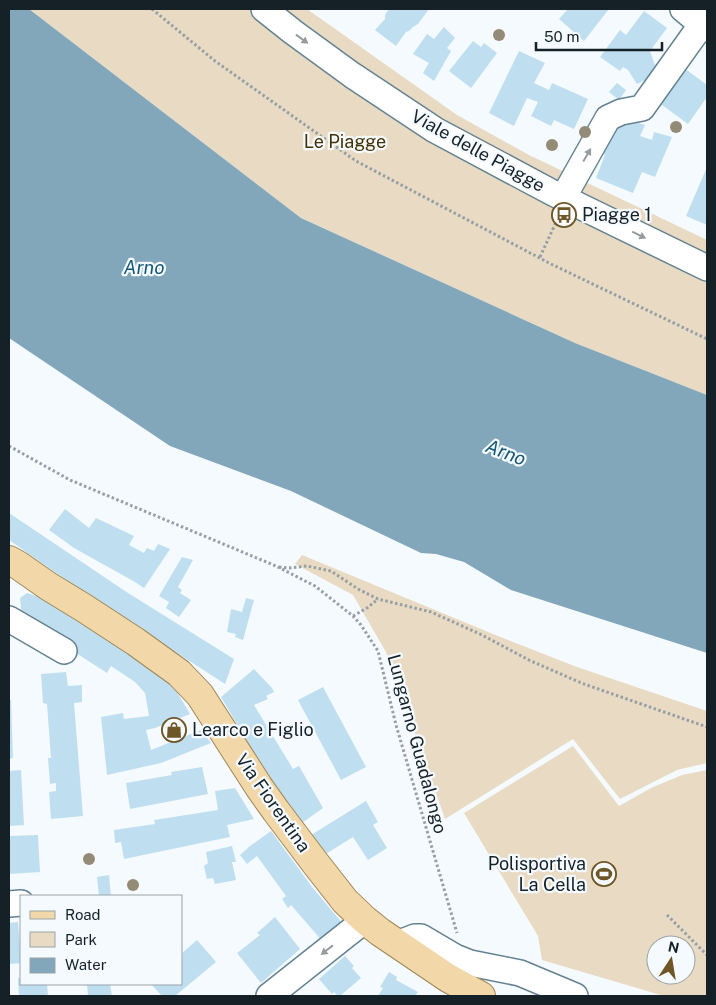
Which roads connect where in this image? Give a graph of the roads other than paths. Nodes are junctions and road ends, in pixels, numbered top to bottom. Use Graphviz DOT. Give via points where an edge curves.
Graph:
graph roads {
  1 [pos="264,9"];
  2 [pos="683,9"];
  3 [pos="705,23"];
  4 [pos="560,208"];
  5 [pos="707,268"];
  6 [pos="9,560"];
  7 [pos="9,584"];
  8 [pos="48,586"];
  9 [pos="9,619"];
  10 [pos="64,651"];
  11 [pos="365,920"];
  12 [pos="396,944"];
  13 [pos="280,992"];
  14 [pos="481,996"];
  15 [pos="575,996"];
  1 -- 4 [label="street, Viale delle Piagge, one-way" via="352,75 435,130 498,164"];
  2 -- 3 [label="street"];
  4 -- 3 [label="street, one-way" via="608,118 642,108"];
  4 -- 5 [label="street, Viale delle Piagge, one-way"];
  6 -- 8 [label="main road, Via Fiorentina"];
  7 -- 8 [label="main road, Via Fiorentina"];
  8 -- 11 [label="main road, Via Fiorentina" via="149,651 192,685 258,787 345,901"];
  9 -- 10 [label="street"];
  11 -- 12 [label="main road, Via Fiorentina"];
  11 -- 13 [label="street, one-way"];
  12 -- 14 [label="main road, Via Fiorentina"];
  12 -- 15 [label="street" via="421,937 470,963 520,974"];
}
